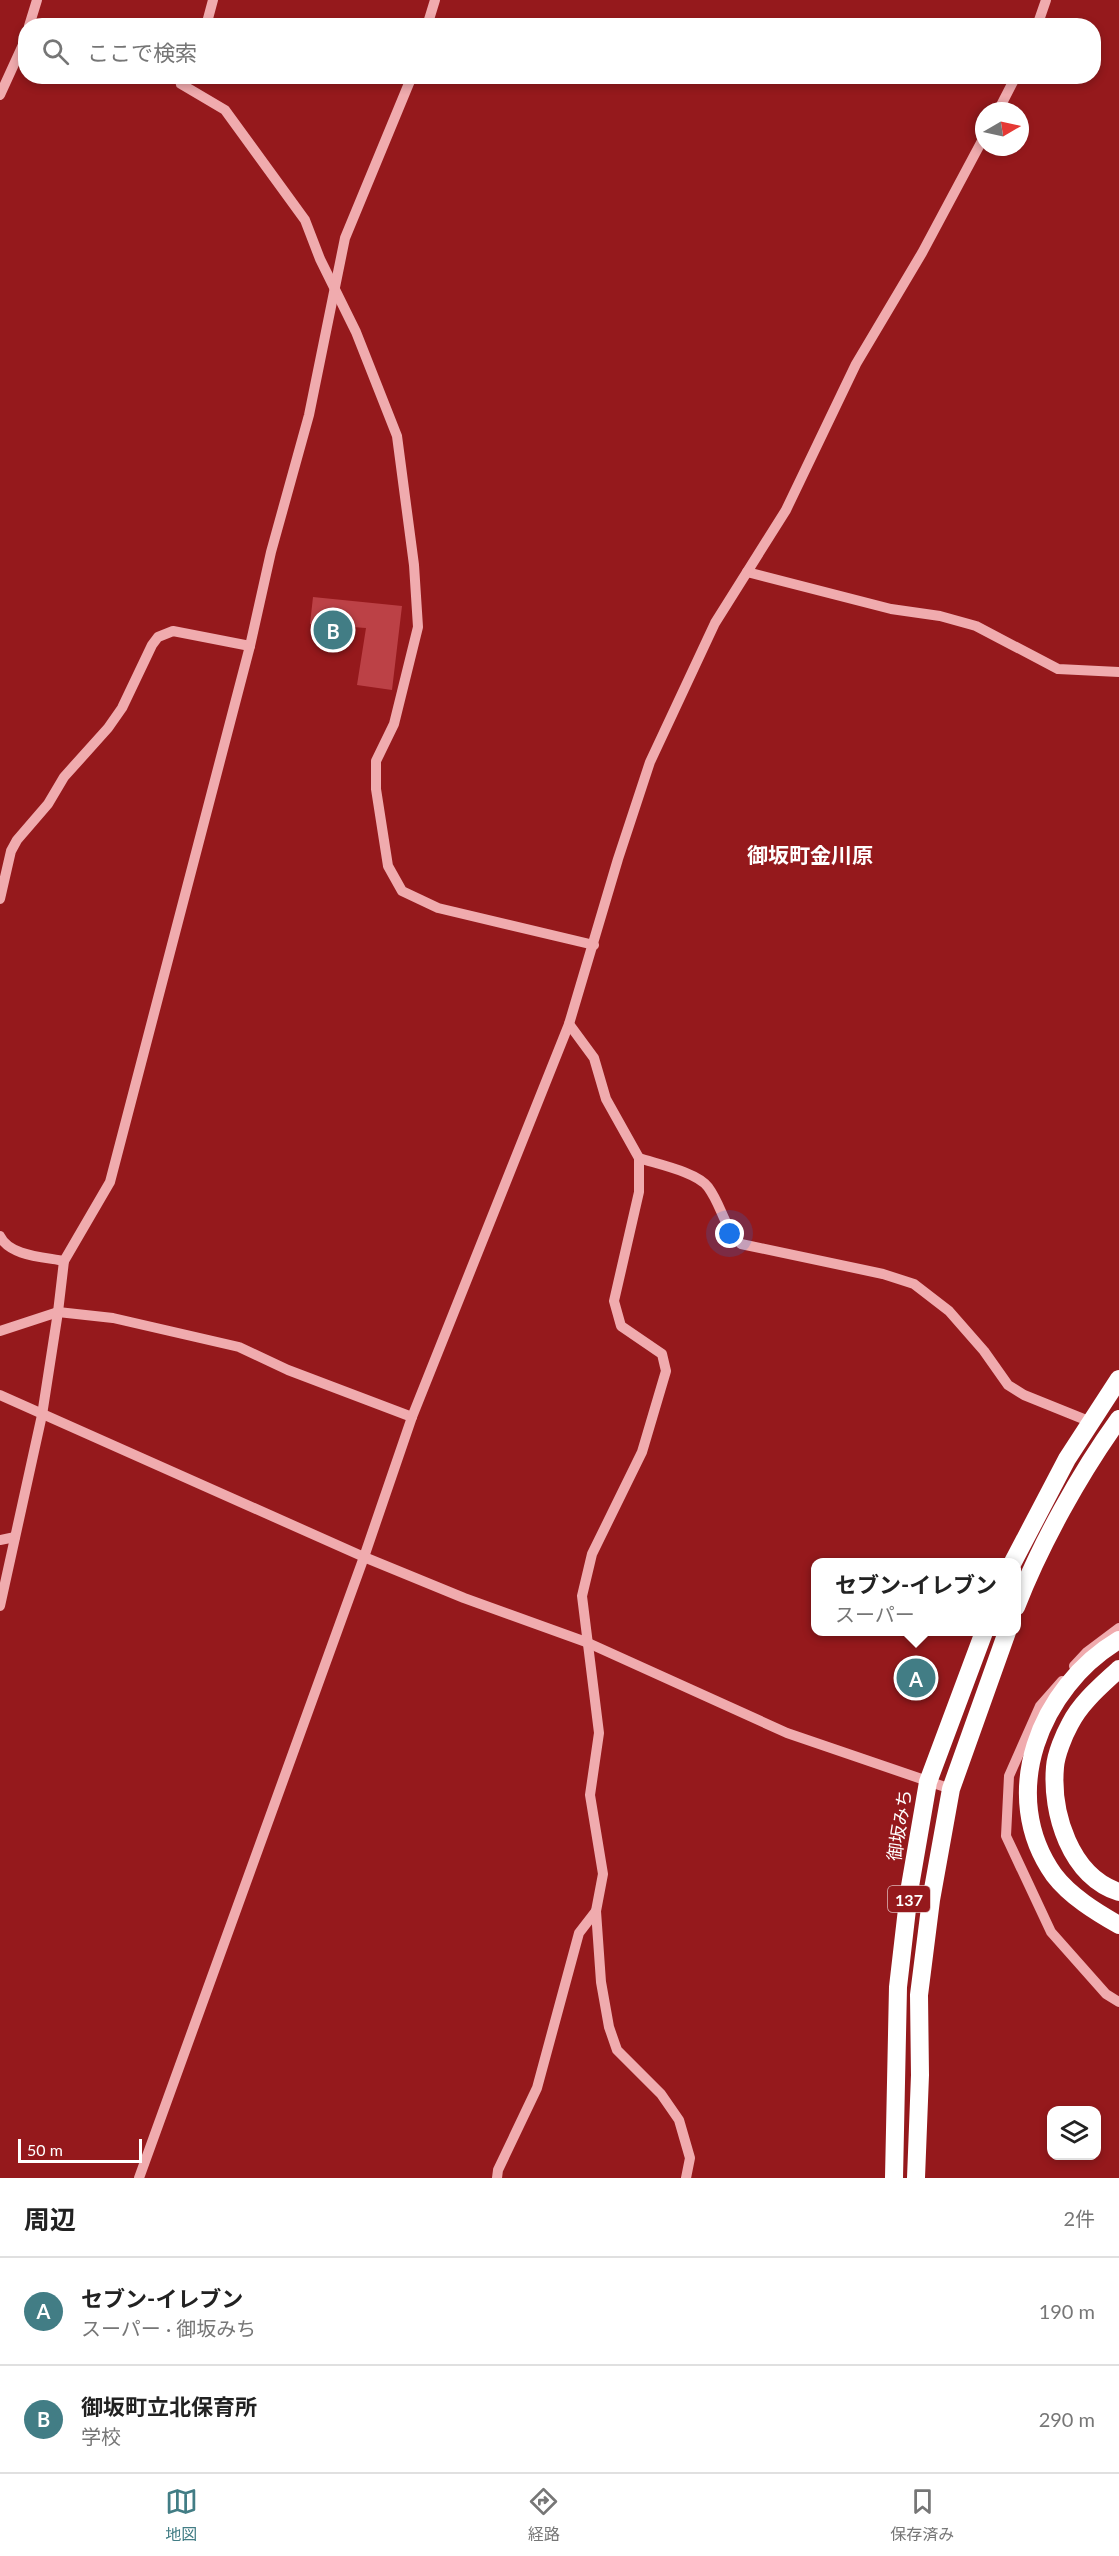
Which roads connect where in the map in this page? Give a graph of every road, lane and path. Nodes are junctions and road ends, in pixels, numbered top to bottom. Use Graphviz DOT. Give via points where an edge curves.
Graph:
graph roads {
  1 [pos="38,0"];
  2 [pos="213,0"];
  3 [pos="435,0"];
  4 [pos="1046,0"];
  5 [pos="32,18"];
  6 [pos="208,18"];
  7 [pos="429,18"];
  8 [pos="1039,18"];
  9 [pos="18,56"];
  10 [pos="181,84"];
  11 [pos="409,84"];
  12 [pos="1012,84"];
  13 [pos="0,95"];
  14 [pos="1003,102"];
  15 [pos="975,154"];
  16 [pos="336,291"];
  17 [pos="747,572"];
  18 [pos="250,646"];
  19 [pos="1119,672"];
  20 [pos="0,899"];
  21 [pos="594,945"];
  22 [pos="569,1024"];
  23 [pos="639,1158"];
  24 [pos="0,1236"];
  25 [pos="64,1261"];
  26 [pos="58,1312"];
  27 [pos="0,1331"];
  28 [pos="1119,1379"];
  29 [pos="0,1395"];
  30 [pos="42,1415"];
  31 [pos="412,1417"];
  32 [pos="1119,1419"];
  33 [pos="1091,1422"];
  34 [pos="15,1537"];
  35 [pos="0,1540"];
  36 [pos="364,1557"];
  37 [pos="1015,1558"];
  38 [pos="1021,1598"];
  39 [pos="0,1606"];
  40 [pos="1119,1628"];
  41 [pos="982,1636"];
  42 [pos="1006,1636"];
  43 [pos="1119,1640"];
  44 [pos="586,1642"];
  45 [pos="1119,1669"];
  46 [pos="927,1782"];
  47 [pos="951,1789"];
  48 [pos="1119,1892"];
  49 [pos="596,1911"];
  50 [pos="1119,1925"];
  51 [pos="1119,2002"];
  52 [pos="139,2178"];
  53 [pos="497,2178"];
  54 [pos="686,2178"];
  55 [pos="894,2178"];
  56 [pos="916,2178"];
  1 -- 5 [label="street"];
  2 -- 6 [label="street"];
  3 -- 7 [label="street"];
  4 -- 8 [label="street"];
  9 -- 13 [label="street"];
  10 -- 16 [label="street" via="225,110 305,220"];
  11 -- 16 [label="street" via="345,238"];
  12 -- 14 [label="street"];
  15 -- 17 [label="street" via="856,364 786,510"];
  16 -- 18 [label="street"];
  16 -- 21 [label="street" via="397,436 414,566 418,627 394,724 376,761 376,789 388,866 402,891 438,908"];
  17 -- 19 [label="street" via="976,626 1058,669"];
  17 -- 21 [label="street" via="715,624 650,762"];
  18 -- 20 [label="street" via="173,631 158,637 122,708 17,840"];
  18 -- 25 [label="street" via="110,1182"];
  21 -- 22 [label="street"];
  22 -- 23 [label="street" via="594,1058 606,1099"];
  22 -- 31 [label="street"];
  23 -- 33 [label="street" via="698,1178 708,1187 729,1233 741,1244 914,1284 949,1311 1008,1385 1023,1395"];
  23 -- 44 [label="street" via="639,1192 614,1301 621,1326 662,1354 666,1371 642,1452 592,1554 582,1596"];
  24 -- 25 [label="street" via="12,1250"];
  25 -- 26 [label="street"];
  26 -- 27 [label="street"];
  26 -- 30 [label="street"];
  26 -- 31 [label="street" via="113,1318 239,1347"];
  28 -- 33 [label="highway"];
  29 -- 30 [label="street"];
  30 -- 34 [label="street"];
  30 -- 36 [label="street"];
  31 -- 36 [label="street"];
  32 -- 38 [label="highway" via="1056,1524"];
  33 -- 37 [label="highway"];
  34 -- 35 [label="street"];
  34 -- 39 [label="street"];
  36 -- 44 [label="street"];
  36 -- 52 [label="street"];
  40 -- 51 [label="street" via="1087,1652 1040,1706 1010,1776 1006,1836 1051,1932 1106,1994"];
  41 -- 46 [label="highway, 御坂みち / 137"];
  42 -- 47 [label="highway, 137"];
  43 -- 50 [label="highway" via="1068,1685 1051,1709 1028,1769 1027,1799 1030,1825 1055,1877"];
  44 -- 46 [label="street" via="787,1733"];
  44 -- 49 [label="street" via="599,1733 590,1795 603,1874"];
  45 -- 48 [label="highway" via="1071,1722 1055,1764 1055,1796 1063,1837 1083,1867"];
  46 -- 47 [label="street"];
  46 -- 55 [label="highway, 御坂みち / 137" via="898,1988"];
  47 -- 56 [label="highway, 137" via="919,1995"];
  49 -- 53 [label="street" via="579,1933 537,2088"];
  49 -- 54 [label="street" via="609,2027 617,2050 661,2094 679,2120 690,2158"];
}
